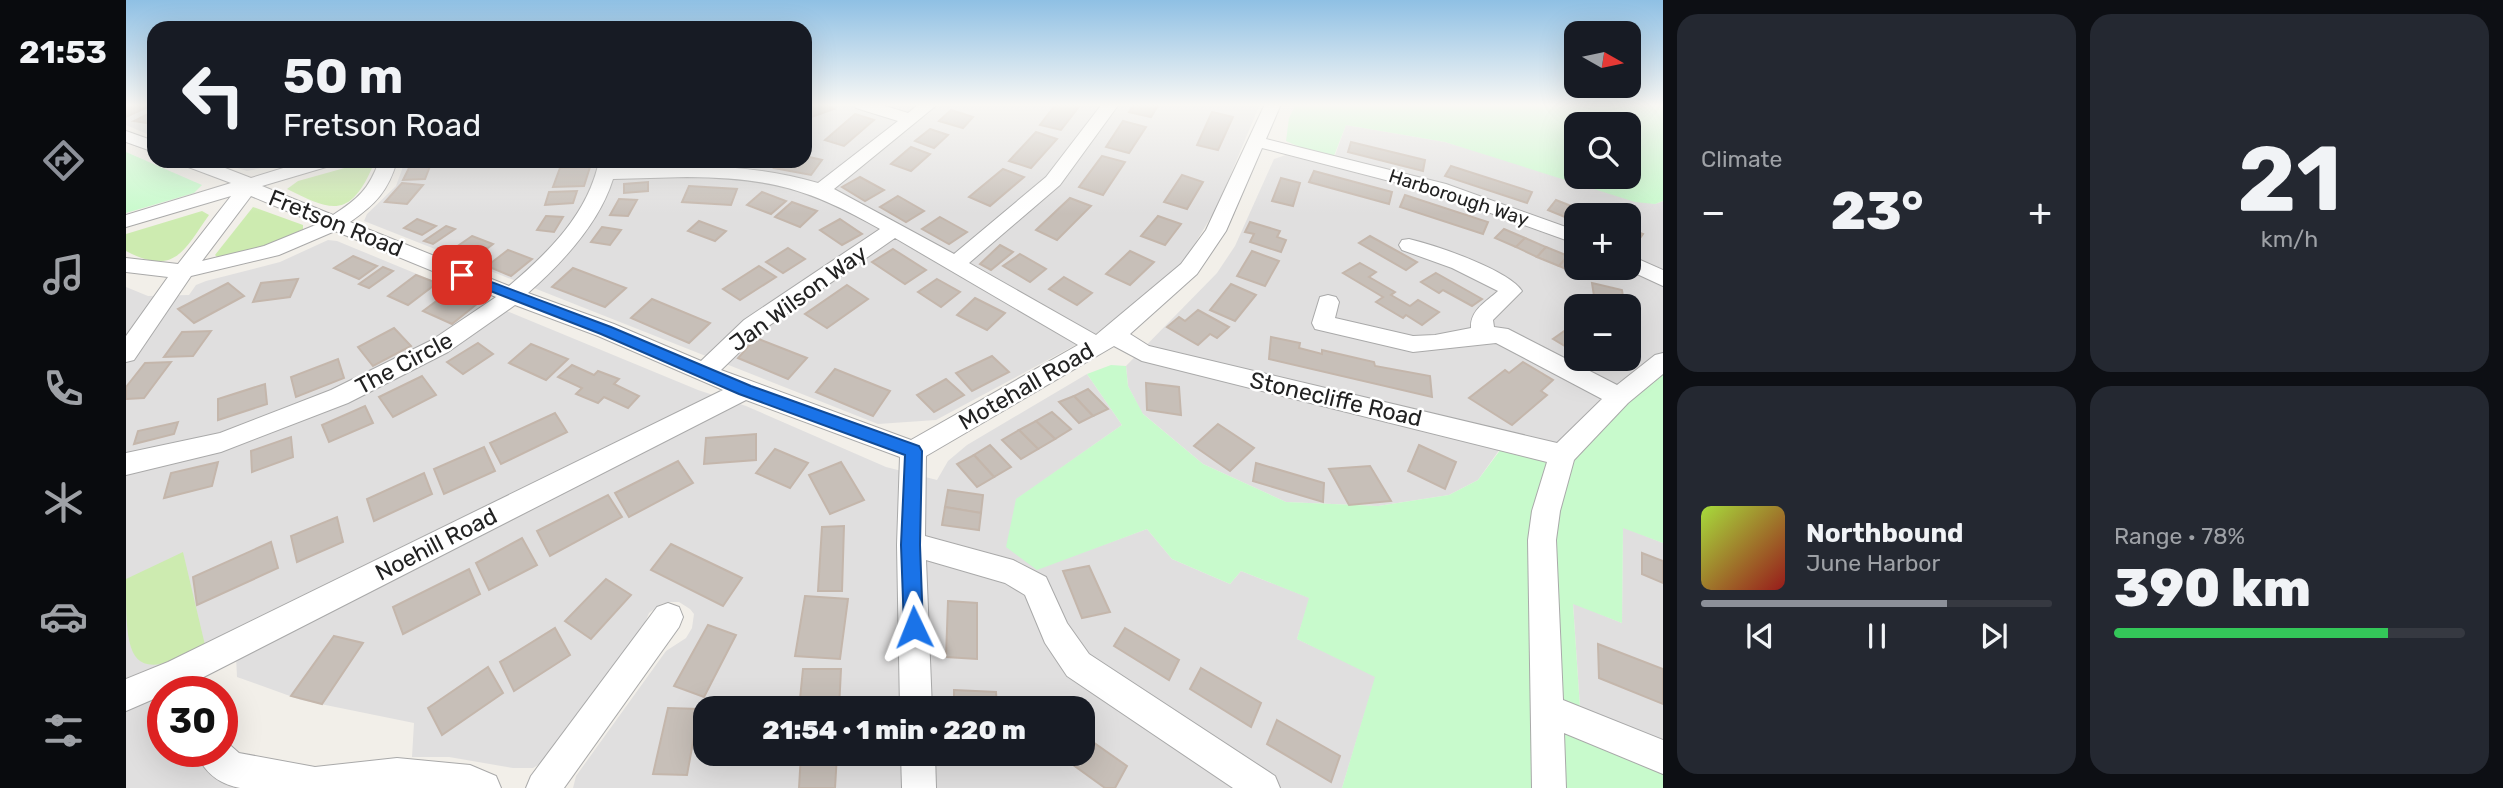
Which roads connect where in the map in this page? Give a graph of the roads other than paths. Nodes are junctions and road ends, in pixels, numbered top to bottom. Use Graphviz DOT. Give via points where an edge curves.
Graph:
graph roads {
  1 [pos="882,141"];
  2 [pos="1083,141"];
  3 [pos="1258,142"];
  4 [pos="208,168"];
  5 [pos="303,168"];
  6 [pos="387,168"];
  7 [pos="607,168"];
  8 [pos="250,184"];
  9 [pos="821,190"];
  10 [pos="126,220"];
  11 [pos="335,223"];
  12 [pos="894,229"];
  13 [pos="1564,232"];
  14 [pos="1409,245"];
  15 [pos="955,264"];
  16 [pos="126,265"];
  17 [pos="1641,268"];
  18 [pos="184,270"];
  19 [pos="1663,279"];
  20 [pos="513,296"];
  21 [pos="1328,302"];
  22 [pos="1483,333"];
  23 [pos="1105,340"];
  24 [pos="126,354"];
  25 [pos="1663,360"];
  26 [pos="705,371"];
  27 [pos="745,390"];
  28 [pos="1619,397"];
  29 [pos="914,451"];
  30 [pos="1562,455"];
  31 [pos="126,464"];
  32 [pos="911,545"];
  33 [pos="668,617"];
  34 [pos="193,676"];
  35 [pos="147,690"];
  36 [pos="126,695"];
  37 [pos="916,696"];
  38 [pos="1548,710"];
  39 [pos="1663,757"];
  40 [pos="918,766"];
  41 [pos="228,767"];
  42 [pos="484,788"];
  43 [pos="543,788"];
  44 [pos="919,788"];
  45 [pos="1262,788"];
  46 [pos="1549,788"];
  1 -- 9 [label="street"];
  2 -- 15 [label="street" via="1053,181"];
  3 -- 13 [label="street, Harborough Way" via="1439,188"];
  3 -- 23 [label="street, Motehall Road" via="1216,231 1189,269"];
  4 -- 8 [label="street, Fretson Road"];
  5 -- 8 [label="street"];
  6 -- 11 [label="street" via="374,192"];
  7 -- 9 [label="street, Stonecliffe Road" via="746,173"];
  7 -- 20 [label="street, The Circle" via="587,216"];
  8 -- 10 [label="street"];
  8 -- 11 [label="street, Fretson Road" via="256,191"];
  8 -- 18 [label="street"];
  9 -- 12 [label="street, Stonecliffe Road"];
  11 -- 18 [label="street" via="274,251"];
  11 -- 20 [label="street, Fretson Road"];
  12 -- 15 [label="street, Stonecliffe Road"];
  12 -- 26 [label="street, Jan Wilson Way" via="752,326"];
  14 -- 22 [label="street" via="1507,286 1511,291 1482,318"];
  15 -- 23 [label="street, Stonecliffe Road"];
  16 -- 18 [label="street"];
  17 -- 19 [label="street"];
  18 -- 24 [label="street"];
  20 -- 26 [label="street, Fretson Road"];
  20 -- 31 [label="street, The Circle" via="431,354 360,388 210,446"];
  21 -- 22 [label="street" via="1323,323 1405,341 1425,344"];
  22 -- 28 [label="street" via="1516,341"];
  23 -- 29 [label="street, Motehall Road"];
  23 -- 30 [label="street, Stonecliffe Road" via="1142,353"];
  25 -- 28 [label="street"];
  26 -- 27 [label="street, Fretson Road"];
  27 -- 29 [label="street, Fretson Road"];
  27 -- 34 [label="street, Noehill Road"];
  28 -- 30 [label="street"];
  29 -- 32 [label="street"];
  30 -- 38 [label="street" via="1542,540"];
  32 -- 37 [label="street"];
  32 -- 45 [label="street" via="1013,573 1036,586 1056,634 1079,665"];
  33 -- 43 [label="street"];
  35 -- 36 [label="street, Noehill Road"];
  38 -- 39 [label="street"];
  38 -- 46 [label="street"];
  40 -- 44 [label="street"];
  41 -- 42 [label="street" via="315,784 397,775 470,782"];
}
